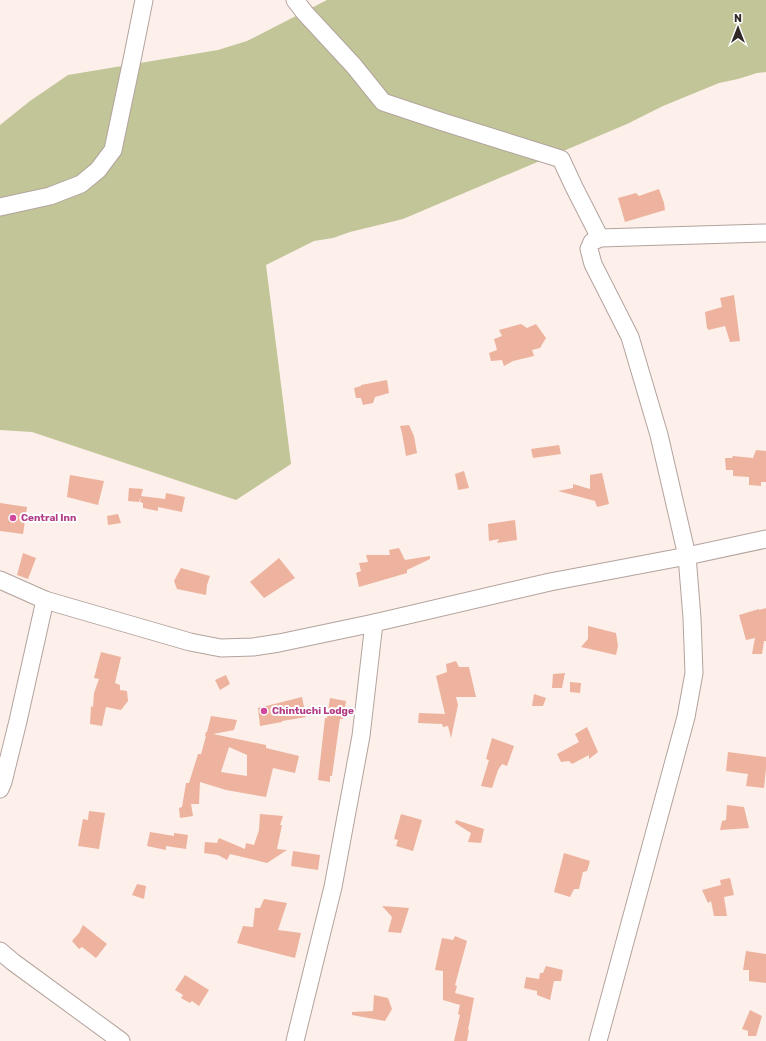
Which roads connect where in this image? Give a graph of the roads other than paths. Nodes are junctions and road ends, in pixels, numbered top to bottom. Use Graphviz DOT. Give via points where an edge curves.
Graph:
graph roads {
  1 [pos="144,0"];
  2 [pos="295,0"];
  3 [pos="0,206"];
  4 [pos="766,232"];
  5 [pos="600,238"];
  6 [pos="766,539"];
  7 [pos="687,556"];
  8 [pos="0,580"];
  9 [pos="45,600"];
  10 [pos="374,623"];
  11 [pos="0,789"];
  12 [pos="0,951"];
  13 [pos="122,1041"];
  14 [pos="295,1041"];
  15 [pos="598,1041"];
  1 -- 3 [label="street" via="113,150 98,170 81,184 50,196"];
  2 -- 5 [label="street" via="383,102 561,159"];
  4 -- 5 [label="street"];
  5 -- 7 [label="street" via="592,242 589,249 593,264 630,337 659,435"];
  6 -- 7 [label="street"];
  7 -- 10 [label="street" via="550,582"];
  7 -- 15 [label="street" via="694,673 686,717"];
  8 -- 9 [label="street"];
  9 -- 10 [label="street" via="190,642 221,648 279,644"];
  9 -- 11 [label="street"];
  10 -- 14 [label="street" via="361,736 333,887"];
  12 -- 13 [label="street"];
}
